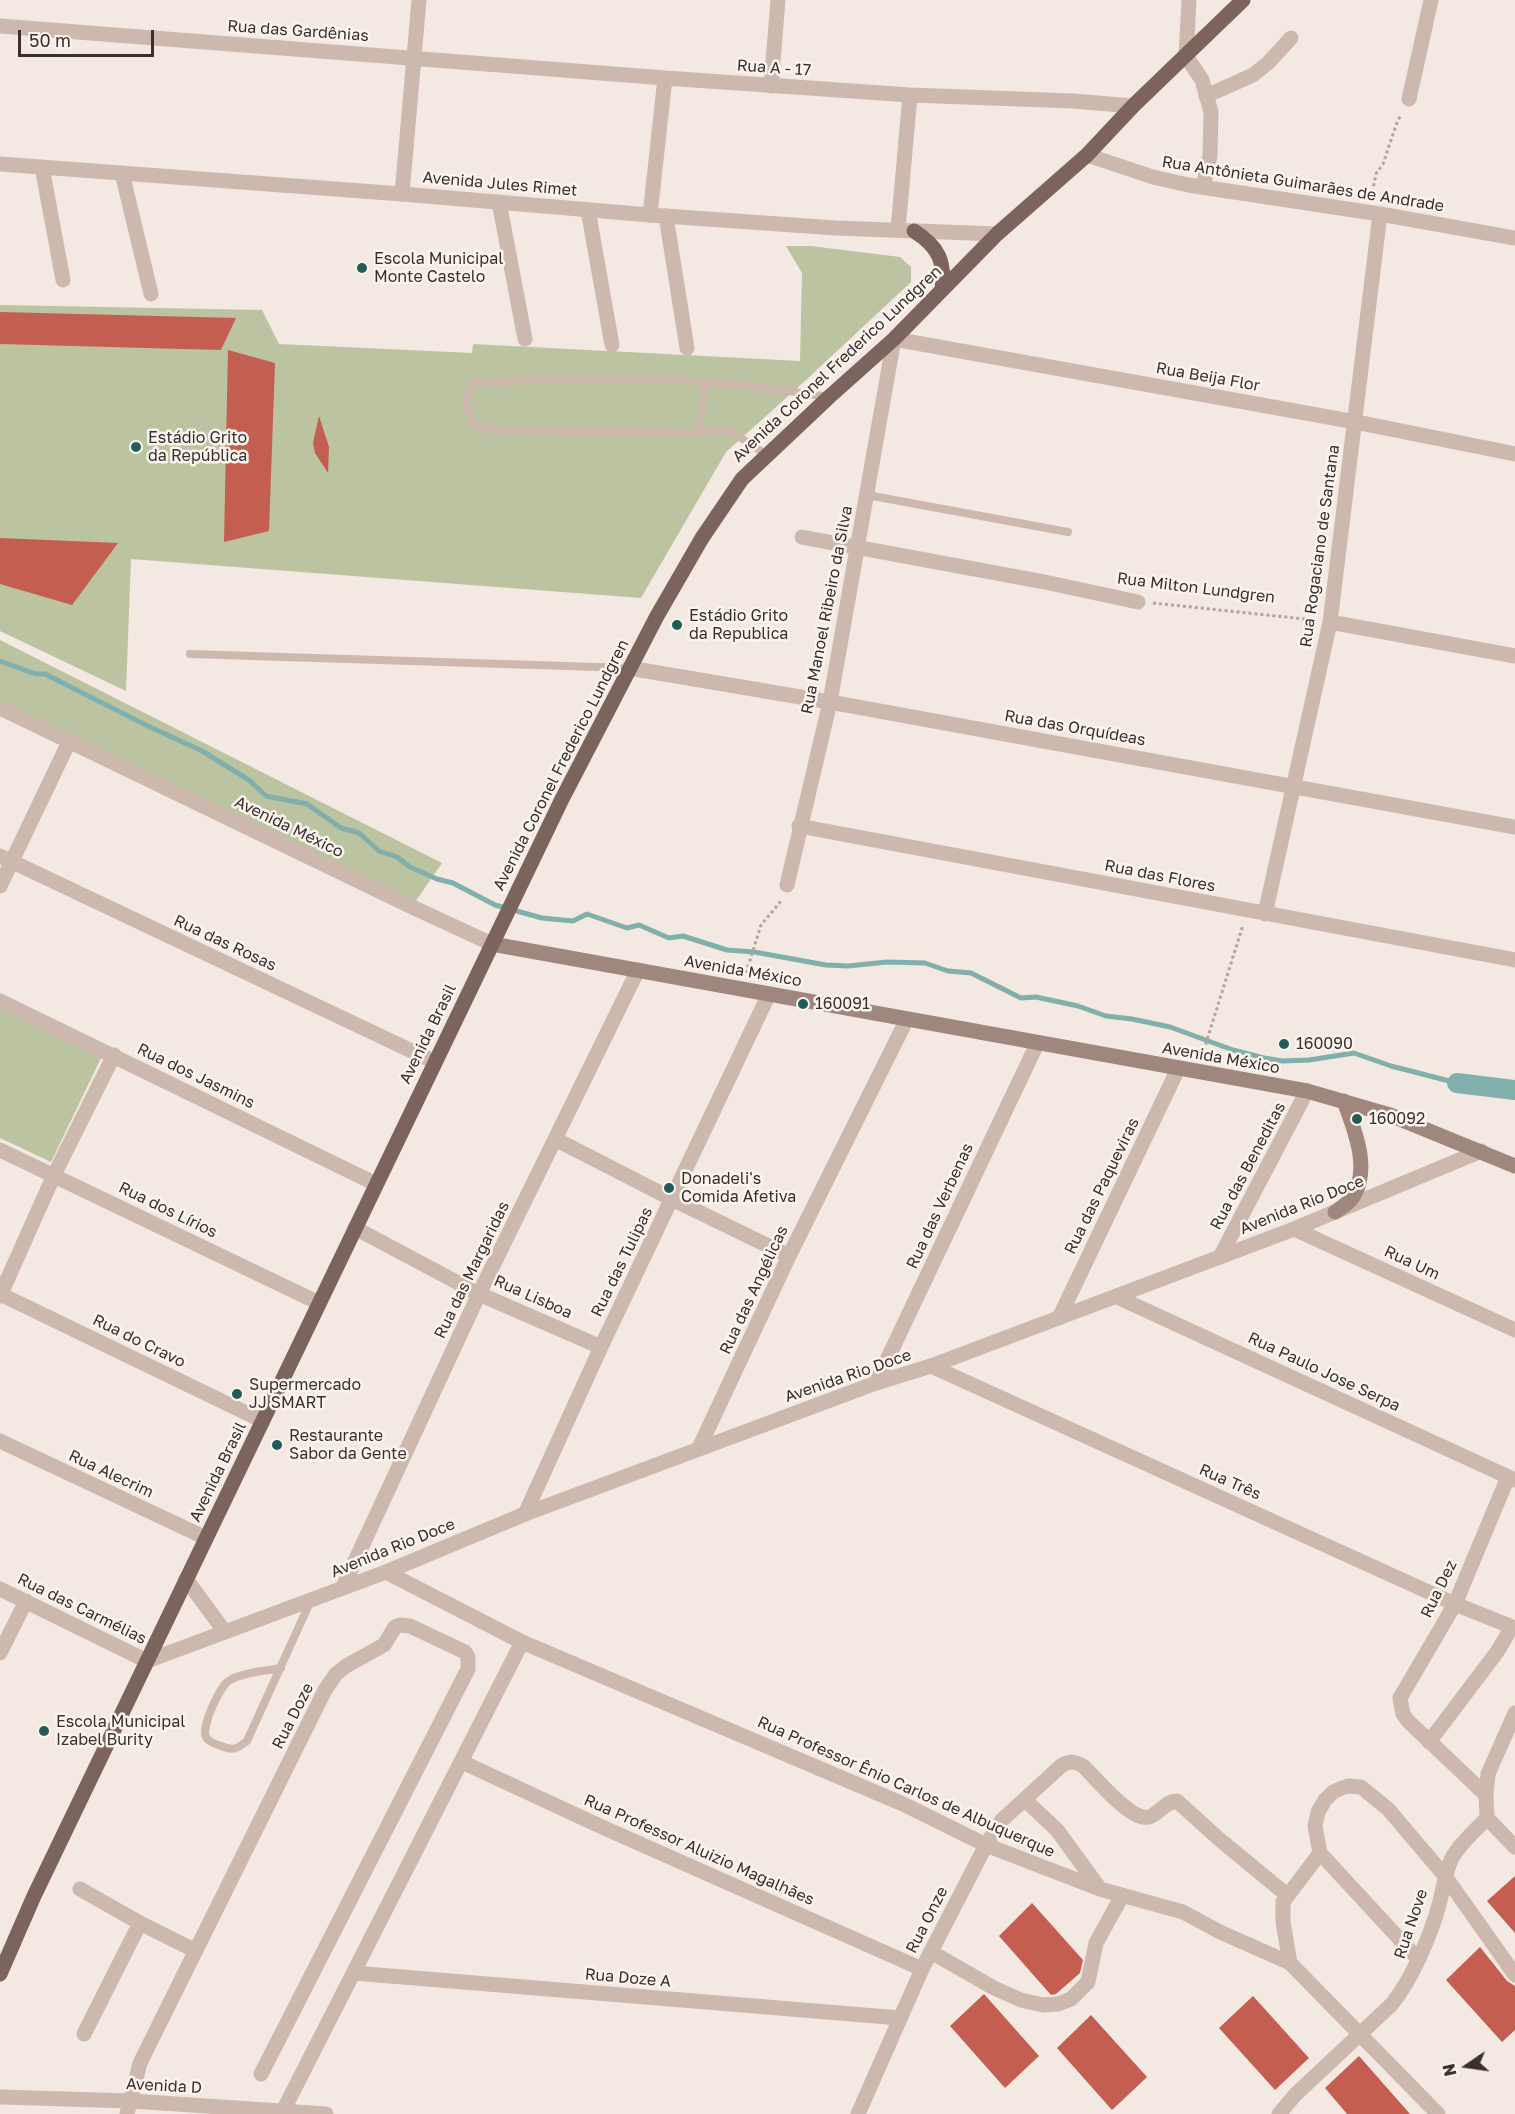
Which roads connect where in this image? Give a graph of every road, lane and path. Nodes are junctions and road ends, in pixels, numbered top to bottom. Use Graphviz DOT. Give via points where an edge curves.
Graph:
graph roads {
  1 [pos="419,0"];
  2 [pos="778,0"];
  3 [pos="1189,0"];
  4 [pos="1244,0"];
  5 [pos="1431,0"];
  6 [pos="0,26"];
  7 [pos="1291,38"];
  8 [pos="1186,56"];
  9 [pos="414,58"];
  10 [pos="665,78"];
  11 [pos="771,86"];
  12 [pos="910,95"];
  13 [pos="1206,96"];
  14 [pos="1409,99"];
  15 [pos="1133,106"];
  16 [pos="1087,155"];
  17 [pos="0,164"];
  18 [pos="42,167"];
  19 [pos="122,173"];
  20 [pos="1203,187"];
  21 [pos="402,194"];
  22 [pos="499,202"];
  23 [pos="588,210"];
  24 [pos="1374,213"];
  25 [pos="650,215"];
  26 [pos="666,216"];
  27 [pos="898,230"];
  28 [pos="914,231"];
  29 [pos="997,234"];
  30 [pos="1515,238"];
  31 [pos="63,280"];
  32 [pos="942,290"];
  33 [pos="151,294"];
  34 [pos="525,339"];
  35 [pos="894,339"];
  36 [pos="612,345"];
  37 [pos="687,348"];
  38 [pos="704,382"];
  39 [pos="829,397"];
  40 [pos="1356,422"];
  41 [pos="699,433"];
  42 [pos="1515,454"];
  43 [pos="767,455"];
  44 [pos="867,495"];
  45 [pos="1068,532"];
  46 [pos="802,537"];
  47 [pos="859,547"];
  48 [pos="1138,602"];
  49 [pos="1330,622"];
  50 [pos="190,654"];
  51 [pos="1515,656"];
  52 [pos="629,668"];
  53 [pos="830,702"];
  54 [pos="0,708"];
  55 [pos="69,742"];
  56 [pos="1295,787"];
  57 [pos="799,826"];
  58 [pos="1515,827"];
  59 [pos="6,859"];
  60 [pos="787,885"];
  61 [pos="0,886"];
  62 [pos="1246,911"];
  63 [pos="1265,914"];
  64 [pos="502,922"];
  65 [pos="492,944"];
  66 [pos="751,960"];
  67 [pos="1515,960"];
  68 [pos="638,970"];
  69 [pos="769,994"];
  70 [pos="0,1001"];
  71 [pos="907,1019"];
  72 [pos="1037,1044"];
  73 [pos="114,1055"];
  74 [pos="435,1062"];
  75 [pos="1178,1069"];
  76 [pos="1198,1072"];
  77 [pos="1307,1091"];
  78 [pos="1344,1101"];
  79 [pos="555,1139"];
  80 [pos="0,1150"];
  81 [pos="1481,1151"];
  82 [pos="1515,1166"];
  83 [pos="54,1175"];
  84 [pos="376,1184"];
  85 [pos="672,1200"];
  86 [pos="1335,1212"];
  87 [pos="355,1228"];
  88 [pos="1294,1229"];
  89 [pos="789,1256"];
  90 [pos="1220,1257"];
  91 [pos="479,1294"];
  92 [pos="0,1295"];
  93 [pos="1117,1297"];
  94 [pos="319,1303"];
  95 [pos="1059,1318"];
  96 [pos="1515,1330"];
  97 [pos="601,1347"];
  98 [pos="931,1366"];
  99 [pos="876,1383"];
  100 [pos="262,1421"];
  101 [pos="0,1442"];
  102 [pos="699,1448"];
  103 [pos="1511,1479"];
  104 [pos="525,1514"];
  105 [pos="206,1538"];
  106 [pos="386,1572"];
  107 [pos="186,1579"];
  108 [pos="343,1587"];
  109 [pos="0,1589"];
  110 [pos="312,1600"];
  111 [pos="26,1601"];
  112 [pos="1455,1604"];
  113 [pos="1513,1628"];
  114 [pos="225,1632"];
  115 [pos="522,1642"];
  116 [pos="0,1653"];
  117 [pos="147,1661"];
  118 [pos="281,1668"];
  119 [pos="1515,1713"];
  120 [pos="1429,1742"];
  121 [pos="462,1762"];
  122 [pos="1486,1795"];
  123 [pos="1025,1800"];
  124 [pos="1487,1818"];
  125 [pos="986,1845"];
  126 [pos="1515,1847"];
  127 [pos="1320,1853"];
  128 [pos="1445,1876"];
  129 [pos="80,1889"];
  130 [pos="1100,1889"];
  131 [pos="1287,1895"];
  132 [pos="1122,1896"];
  133 [pos="140,1923"];
  134 [pos="196,1951"];
  135 [pos="931,1952"];
  136 [pos="1418,1959"];
  137 [pos="1290,1963"];
  138 [pos="922,1969"];
  139 [pos="354,1973"];
  140 [pos="0,1974"];
  141 [pos="1515,1975"];
  142 [pos="900,2018"];
  143 [pos="84,2034"];
  144 [pos="1360,2035"];
  145 [pos="261,2074"];
  146 [pos="0,2097"];
  147 [pos="129,2108"];
  148 [pos="283,2111"];
  149 [pos="326,2114"];
  150 [pos="858,2114"];
  151 [pos="1279,2114"];
  152 [pos="1438,2114"];
  1 -- 9 [label="street"];
  2 -- 11 [label="street"];
  3 -- 8 [label="street"];
  4 -- 8 [label="main road, Avenida Coronel Frederico Lundgren"];
  5 -- 14 [label="street"];
  6 -- 9 [label="street, Rua das Gardênias"];
  7 -- 13 [label="street" via="1252,75"];
  8 -- 13 [label="street" via="1202,80"];
  8 -- 15 [label="main road, Avenida Coronel Frederico Lundgren"];
  9 -- 10 [label="street, Rua A - 17"];
  9 -- 21 [label="street"];
  10 -- 11 [label="street, Rua A - 17"];
  10 -- 25 [label="street"];
  11 -- 12 [label="street, Rua A - 17"];
  12 -- 15 [label="street, Rua A - 17"];
  12 -- 27 [label="street"];
  13 -- 20 [label="street" via="1211,112 1210,156"];
  14 -- 24 [label="path" via="1376,174"];
  15 -- 16 [label="main road, Avenida Coronel Frederico Lundgren"];
  16 -- 20 [label="street, Rua Antônieta Guimarães de Andrade" via="1153,177"];
  16 -- 29 [label="main road, Avenida Coronel Frederico Lundgren"];
  17 -- 18 [label="street, Avenida Jules Rimet"];
  18 -- 19 [label="street, Avenida Jules Rimet"];
  18 -- 31 [label="street"];
  19 -- 21 [label="street, Avenida Jules Rimet"];
  19 -- 33 [label="street"];
  20 -- 24 [label="street, Rua Antônieta Guimarães de Andrade"];
  21 -- 22 [label="street, Avenida Jules Rimet"];
  22 -- 23 [label="street, Avenida Jules Rimet"];
  22 -- 34 [label="street"];
  23 -- 25 [label="street, Avenida Jules Rimet"];
  23 -- 36 [label="street"];
  24 -- 30 [label="street, Rua Antônieta Guimarães de Andrade"];
  24 -- 40 [label="street, Rua Rogaciano de Santana"];
  25 -- 26 [label="street, Avenida Jules Rimet"];
  26 -- 27 [label="street, Avenida Jules Rimet"];
  26 -- 37 [label="street"];
  27 -- 28 [label="street, Avenida Jules Rimet"];
  28 -- 29 [label="street, Avenida Jules Rimet"];
  28 -- 32 [label="main road" via="929,241 939,255 944,272"];
  29 -- 32 [label="main road, Avenida Coronel Frederico Lundgren"];
  32 -- 35 [label="main road, Avenida Coronel Frederico Lundgren"];
  35 -- 39 [label="main road, Avenida Coronel Frederico Lundgren"];
  35 -- 40 [label="street, Rua Beija Flor"];
  35 -- 44 [label="street, Rua Manoel Ribeiro da Silva"];
  38 -- 39 [label="lane"];
  38 -- 41 [label="lane"];
  38 -- 41 [label="lane" via="493,381 471,383 466,402 473,424 489,430"];
  39 -- 43 [label="main road, Avenida Coronel Frederico Lundgren"];
  40 -- 42 [label="street, Rua Beija Flor"];
  40 -- 49 [label="street, Rua Rogaciano de Santana"];
  41 -- 43 [label="lane" via="720,429 732,432"];
  43 -- 52 [label="main road, Avenida Coronel Frederico Lundgren" via="742,479 702,538"];
  44 -- 45 [label="lane"];
  44 -- 47 [label="street, Rua Manoel Ribeiro da Silva"];
  46 -- 47 [label="street, Rua Milton Lundgren"];
  47 -- 48 [label="street, Rua Milton Lundgren"];
  47 -- 53 [label="street, Rua Manoel Ribeiro da Silva"];
  48 -- 49 [label="path, Rua Milton Lundgren"];
  49 -- 51 [label="street"];
  49 -- 56 [label="street, Rua Rogaciano de Santana"];
  50 -- 52 [label="lane"];
  52 -- 53 [label="street, Rua das Orquídeas"];
  52 -- 64 [label="main road, Avenida Coronel Frederico Lundgren"];
  53 -- 56 [label="street, Rua das Orquídeas"];
  53 -- 57 [label="street, Rua Manoel Ribeiro da Silva"];
  54 -- 55 [label="street, Avenida México"];
  55 -- 59 [label="street"];
  55 -- 65 [label="street, Avenida México"];
  56 -- 58 [label="street, Rua das Orquídeas"];
  56 -- 63 [label="street, Rua Rogaciano de Santana"];
  57 -- 60 [label="street, Rua Manoel Ribeiro da Silva"];
  57 -- 62 [label="street, Rua das Flores"];
  59 -- 61 [label="street"];
  59 -- 74 [label="street, Rua das Rosas"];
  60 -- 66 [label="path" via="783,898 761,926"];
  62 -- 63 [label="street, Rua das Flores"];
  62 -- 76 [label="path"];
  63 -- 67 [label="street, Rua das Flores"];
  64 -- 65 [label="main road, Avenida Brasil"];
  65 -- 68 [label="main road, Avenida México"];
  65 -- 74 [label="main road, Avenida Brasil"];
  68 -- 69 [label="main road, Avenida México"];
  68 -- 79 [label="street, Rua das Margaridas"];
  69 -- 71 [label="main road, Avenida México"];
  69 -- 85 [label="street, Rua das Tulipas"];
  70 -- 73 [label="street, Rua dos Jasmins"];
  71 -- 72 [label="main road, Avenida México"];
  71 -- 89 [label="street, Rua das Angélicas"];
  72 -- 75 [label="main road, Avenida México"];
  72 -- 99 [label="street, Rua das Verbenas"];
  73 -- 83 [label="street"];
  73 -- 84 [label="street, Rua dos Jasmins"];
  74 -- 84 [label="main road, Avenida Brasil"];
  75 -- 76 [label="main road, Avenida México"];
  75 -- 95 [label="street, Rua das Paqueviras"];
  76 -- 77 [label="main road, Avenida México"];
  77 -- 78 [label="main road, Avenida México"];
  77 -- 90 [label="street, Rua das Beneditas"];
  78 -- 81 [label="main road, Avenida México"];
  78 -- 86 [label="main road" via="1358,1138 1360,1168 1352,1199"];
  79 -- 85 [label="street"];
  79 -- 91 [label="street, Rua das Margaridas"];
  80 -- 83 [label="street, Rua dos Lírios"];
  81 -- 82 [label="main road, Avenida México"];
  81 -- 86 [label="street, Avenida Rio Doce"];
  83 -- 92 [label="street"];
  83 -- 94 [label="street, Rua dos Lírios"];
  84 -- 87 [label="main road, Avenida Brasil"];
  85 -- 89 [label="street"];
  85 -- 97 [label="street, Rua das Tulipas"];
  86 -- 88 [label="street, Avenida Rio Doce"];
  87 -- 91 [label="street, Rua Lisboa"];
  87 -- 94 [label="main road, Avenida Brasil"];
  88 -- 90 [label="street, Avenida Rio Doce"];
  88 -- 96 [label="street, Rua Um"];
  89 -- 102 [label="street, Rua das Angélicas"];
  90 -- 93 [label="street, Avenida Rio Doce"];
  91 -- 97 [label="street, Rua Lisboa"];
  91 -- 108 [label="street, Rua das Margaridas"];
  92 -- 100 [label="street, Rua do Cravo"];
  93 -- 95 [label="street, Avenida Rio Doce"];
  93 -- 103 [label="street, Rua Paulo Jose Serpa"];
  94 -- 100 [label="main road, Avenida Brasil"];
  95 -- 98 [label="street, Avenida Rio Doce"];
  97 -- 104 [label="street, Rua das Tulipas"];
  98 -- 99 [label="street, Avenida Rio Doce"];
  98 -- 112 [label="street, Rua Três"];
  99 -- 102 [label="street, Avenida Rio Doce"];
  100 -- 105 [label="main road, Avenida Brasil"];
  101 -- 105 [label="street, Rua Alecrim"];
  102 -- 104 [label="street, Avenida Rio Doce"];
  103 -- 112 [label="street, Rua Dez"];
  104 -- 106 [label="street, Avenida Rio Doce"];
  105 -- 107 [label="main road, Avenida Brasil"];
  106 -- 108 [label="street, Avenida Rio Doce"];
  106 -- 115 [label="street, Rua Professor Ênio Carlos de Albuquerque"];
  107 -- 114 [label="street"];
  107 -- 117 [label="main road, Avenida Brasil"];
  108 -- 110 [label="street, Avenida Rio Doce"];
  109 -- 111 [label="street, Rua das Carmélias"];
  110 -- 114 [label="street, Avenida Rio Doce"];
  110 -- 118 [label="lane"];
  111 -- 116 [label="street"];
  111 -- 117 [label="street, Rua das Carmélias"];
  112 -- 113 [label="street, Rua Três"];
  112 -- 120 [label="street, Rua Dez" via="1400,1698 1403,1714"];
  113 -- 120 [label="street"];
  114 -- 117 [label="street, Avenida Rio Doce"];
  115 -- 121 [label="street"];
  115 -- 125 [label="street, Rua Professor Ênio Carlos de Albuquerque" via="903,1804"];
  117 -- 140 [label="main road, Avenida Brasil"];
  118 -- 118 [label="lane" via="247,1741 230,1750 208,1741 204,1727 223,1686 229,1680"];
  119 -- 122 [label="street" via="1488,1774"];
  120 -- 122 [label="street"];
  121 -- 138 [label="street, Rua Professor Aluizio Magalhães"];
  121 -- 139 [label="street"];
  122 -- 124 [label="street"];
  123 -- 125 [label="street, Rua Onze" via="1002,1820"];
  123 -- 130 [label="street" via="1057,1830"];
  123 -- 131 [label="street, Rua Onze" via="1062,1765 1077,1762 1140,1818 1177,1801"];
  124 -- 126 [label="street"];
  124 -- 128 [label="street, Rua Nove" via="1458,1849"];
  125 -- 130 [label="street, Rua Professor Ênio Carlos de Albuquerque"];
  125 -- 135 [label="street, Rua Onze"];
  127 -- 128 [label="street" via="1315,1826 1318,1812 1333,1792 1348,1786 1361,1787 1388,1809"];
  127 -- 131 [label="street"];
  127 -- 136 [label="street"];
  128 -- 136 [label="street, Rua Nove"];
  128 -- 141 [label="street"];
  129 -- 133 [label="street"];
  130 -- 132 [label="street, Rua Professor Ênio Carlos de Albuquerque"];
  131 -- 137 [label="street" via="1282,1910"];
  132 -- 135 [label="street" via="1096,1943 1088,1982 1071,1999 1058,2004 1021,2000"];
  132 -- 137 [label="street, Rua Professor Ênio Carlos de Albuquerque" via="1183,1912"];
  133 -- 134 [label="street"];
  133 -- 143 [label="street"];
  134 -- 145 [label="street, Rua Doze" via="336,1674 384,1645 400,1625 465,1652 468,1669"];
  134 -- 147 [label="street, Rua Doze" via="140,2063"];
  135 -- 138 [label="street, Rua Onze"];
  136 -- 144 [label="street, Rua Nove" via="1398,1996"];
  137 -- 144 [label="street, Rua Professor Ênio Carlos de Albuquerque"];
  138 -- 142 [label="street, Rua Onze"];
  139 -- 142 [label="street, Rua Doze A"];
  139 -- 148 [label="street"];
  142 -- 150 [label="street, Rua Onze"];
  144 -- 151 [label="street, Rua Nove"];
  144 -- 152 [label="street, Rua Professor Ênio Carlos de Albuquerque"];
  146 -- 147 [label="street, Avenida D"];
  147 -- 148 [label="street, Avenida D"];
  148 -- 149 [label="street, Avenida D"];
}
